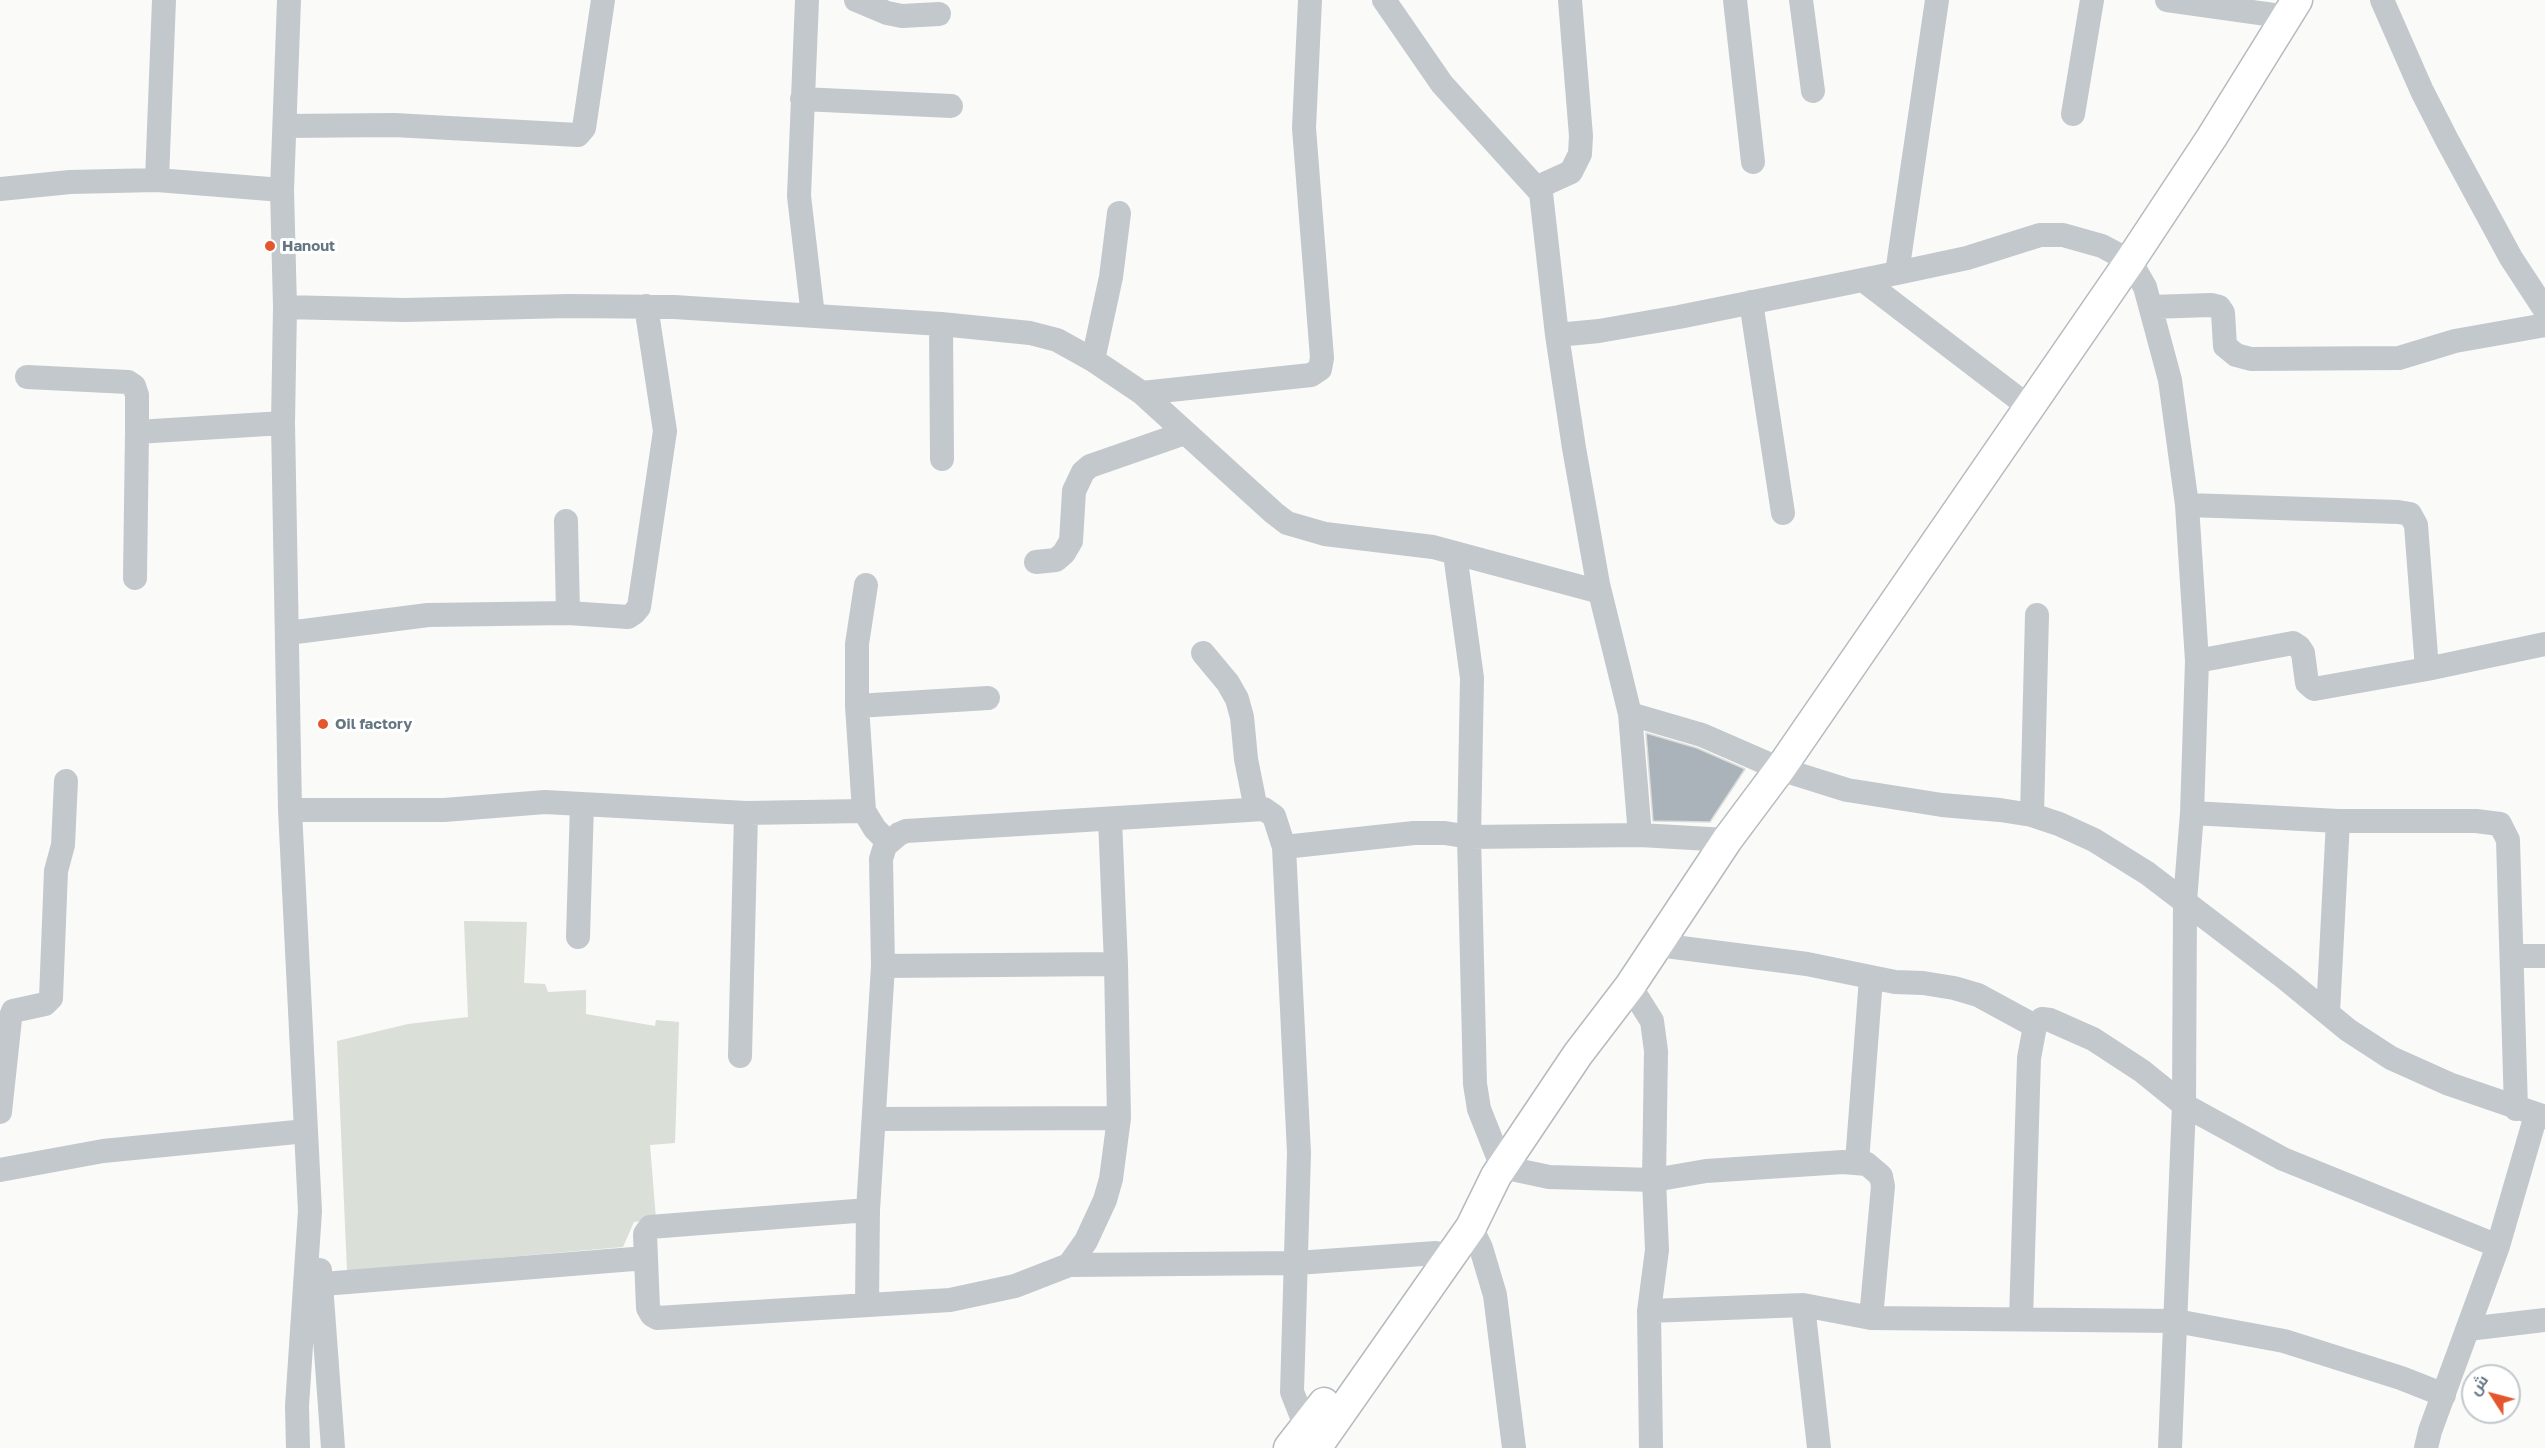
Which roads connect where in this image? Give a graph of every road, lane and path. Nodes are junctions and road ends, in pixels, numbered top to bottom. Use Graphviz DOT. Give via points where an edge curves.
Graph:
graph roads {
  1 [pos="164,0"];
  2 [pos="289,0"];
  3 [pos="603,0"];
  4 [pos="807,0"];
  5 [pos="856,0"];
  6 [pos="1310,0"];
  7 [pos="1384,0"];
  8 [pos="1570,0"];
  9 [pos="1735,0"];
  10 [pos="1801,0"];
  11 [pos="1937,0"];
  12 [pos="2092,0"];
  13 [pos="2167,0"];
  14 [pos="2382,0"];
  15 [pos="2293,8"];
  16 [pos="939,14"];
  17 [pos="1813,91"];
  18 [pos="802,99"];
  19 [pos="951,106"];
  20 [pos="2073,114"];
  21 [pos="285,126"];
  22 [pos="1754,162"];
  23 [pos="157,180"];
  24 [pos="1538,187"];
  25 [pos="0,189"];
  26 [pos="282,190"];
  27 [pos="1119,213"];
  28 [pos="2130,261"];
  29 [pos="1897,273"];
  30 [pos="1863,280"];
  31 [pos="1751,302"];
  32 [pos="646,306"];
  33 [pos="285,307"];
  34 [pos="2151,307"];
  35 [pos="2545,310"];
  36 [pos="813,316"];
  37 [pos="941,324"];
  38 [pos="2545,325"];
  39 [pos="1557,335"];
  40 [pos="1093,360"];
  41 [pos="27,377"];
  42 [pos="1142,393"];
  43 [pos="2029,407"];
  44 [pos="283,423"];
  45 [pos="137,432"];
  46 [pos="1185,433"];
  47 [pos="942,459"];
  48 [pos="2187,505"];
  49 [pos="1783,513"];
  50 [pos="566,521"];
  51 [pos="1455,554"];
  52 [pos="1036,562"];
  53 [pos="135,578"];
  54 [pos="866,585"];
  55 [pos="1600,592"];
  56 [pos="568,613"];
  57 [pos="2037,615"];
  58 [pos="288,633"];
  59 [pos="2545,644"];
  60 [pos="1203,653"];
  61 [pos="2197,661"];
  62 [pos="2427,669"];
  63 [pos="988,698"];
  64 [pos="857,706"];
  65 [pos="1630,714"];
  66 [pos="1780,769"];
  67 [pos="66,781"];
  68 [pos="582,804"];
  69 [pos="1256,809"];
  70 [pos="290,810"];
  71 [pos="864,811"];
  72 [pos="746,813"];
  73 [pos="2192,813"];
  74 [pos="2032,815"];
  75 [pos="1110,819"];
  76 [pos="2338,821"];
  77 [pos="1640,835"];
  78 [pos="1469,837"];
  79 [pos="1727,840"];
  80 [pos="888,842"];
  81 [pos="1284,847"];
  82 [pos="2185,901"];
  83 [pos="578,937"];
  84 [pos="1658,945"];
  85 [pos="2513,956"];
  86 [pos="2545,956"];
  87 [pos="1116,964"];
  88 [pos="883,966"];
  89 [pos="1871,978"];
  90 [pos="1630,986"];
  91 [pos="2328,1013"];
  92 [pos="2035,1026"];
  93 [pos="740,1056"];
  94 [pos="2184,1105"];
  95 [pos="0,1112"];
  96 [pos="2532,1114"];
  97 [pos="1119,1118"];
  98 [pos="874,1119"];
  99 [pos="306,1131"];
  100 [pos="1857,1162"];
  101 [pos="0,1170"];
  102 [pos="1499,1172"];
  103 [pos="1654,1180"];
  104 [pos="868,1210"];
  105 [pos="1471,1227"];
  106 [pos="2498,1246"];
  107 [pos="1436,1253"];
  108 [pos="646,1258"];
  109 [pos="1297,1263"];
  110 [pos="1069,1265"];
  111 [pos="314,1284"];
  112 [pos="867,1305"];
  113 [pos="1803,1305"];
  114 [pos="1649,1311"];
  115 [pos="1871,1318"];
  116 [pos="2021,1318"];
  117 [pos="2545,1320"];
  118 [pos="2176,1322"];
  119 [pos="2468,1329"];
  120 [pos="2444,1395"];
  121 [pos="1303,1441"];
  122 [pos="298,1448"];
  123 [pos="333,1448"];
  124 [pos="1514,1448"];
  125 [pos="1651,1448"];
  126 [pos="1819,1448"];
  127 [pos="2170,1448"];
  128 [pos="2426,1448"];
  1 -- 23 [label="street"];
  2 -- 21 [label="street"];
  3 -- 21 [label="street" via="584,128 578,135 394,124"];
  4 -- 18 [label="street"];
  5 -- 16 [label="street" via="887,14"];
  6 -- 42 [label="street" via="1305,128 1320,369 1311,375"];
  7 -- 24 [label="street" via="1442,84"];
  8 -- 24 [label="street" via="1580,154 1571,172"];
  9 -- 22 [label="street"];
  10 -- 17 [label="street"];
  11 -- 29 [label="street"];
  12 -- 20 [label="street"];
  13 -- 15 [label="street"];
  14 -- 35 [label="street" via="2447,140 2511,258"];
  15 -- 28 [label="main road"];
  18 -- 19 [label="street"];
  18 -- 36 [label="street" via="799,196"];
  21 -- 26 [label="street"];
  23 -- 25 [label="street"];
  23 -- 26 [label="street"];
  24 -- 39 [label="street" via="1543,201"];
  26 -- 33 [label="street"];
  27 -- 40 [label="street" via="1111,277"];
  28 -- 29 [label="street" via="2095,243 2054,234"];
  28 -- 34 [label="street"];
  28 -- 43 [label="main road"];
  29 -- 30 [label="street"];
  30 -- 31 [label="street"];
  30 -- 43 [label="street"];
  31 -- 39 [label="street" via="1599,331"];
  31 -- 49 [label="street"];
  32 -- 33 [label="street" via="405,310"];
  32 -- 36 [label="street"];
  32 -- 56 [label="street" via="665,431 639,607 628,616"];
  33 -- 44 [label="street"];
  34 -- 38 [label="street" via="2217,306 2223,313 2224,346 2251,359 2399,358 2456,341"];
  34 -- 48 [label="street" via="2170,380"];
  36 -- 37 [label="street"];
  37 -- 40 [label="street" via="1030,333 1057,340"];
  37 -- 47 [label="street"];
  39 -- 55 [label="street"];
  40 -- 42 [label="street"];
  41 -- 45 [label="street" via="128,382 137,396"];
  42 -- 46 [label="street"];
  43 -- 66 [label="main road"];
  44 -- 45 [label="street"];
  44 -- 58 [label="street"];
  45 -- 53 [label="street"];
  46 -- 51 [label="street" via="1287,523 1325,534 1433,547"];
  46 -- 52 [label="street" via="1090,466 1083,472 1074,491 1071,541 1056,560"];
  48 -- 61 [label="street"];
  48 -- 62 [label="street" via="2398,512 2412,516 2416,525"];
  50 -- 56 [label="street"];
  51 -- 55 [label="street"];
  51 -- 78 [label="street" via="1472,678"];
  54 -- 64 [label="street" via="857,644"];
  55 -- 65 [label="street"];
  56 -- 58 [label="street" via="428,615"];
  57 -- 74 [label="street"];
  58 -- 70 [label="street"];
  59 -- 62 [label="street"];
  60 -- 69 [label="street" via="1237,699"];
  61 -- 62 [label="street" via="2293,644 2303,653 2307,683 2314,688"];
  61 -- 73 [label="street"];
  63 -- 64 [label="street"];
  64 -- 71 [label="street"];
  65 -- 66 [label="street" via="1702,735"];
  65 -- 77 [label="street"];
  66 -- 74 [label="street" via="1847,790 1942,806"];
  66 -- 79 [label="main road"];
  67 -- 95 [label="street" via="63,845 56,871 51,998 45,1004 13,1011"];
  68 -- 70 [label="street" via="545,802 444,810"];
  68 -- 72 [label="street"];
  68 -- 83 [label="street"];
  69 -- 75 [label="street"];
  69 -- 81 [label="street" via="1274,816"];
  70 -- 99 [label="street"];
  71 -- 72 [label="street"];
  71 -- 80 [label="street"];
  72 -- 93 [label="street"];
  73 -- 76 [label="street"];
  73 -- 82 [label="street"];
  74 -- 82 [label="street" via="2094,840"];
  75 -- 80 [label="street" via="906,831"];
  75 -- 87 [label="street"];
  76 -- 85 [label="street" via="2500,824 2508,840"];
  76 -- 91 [label="street"];
  77 -- 78 [label="street"];
  77 -- 79 [label="street"];
  78 -- 81 [label="street" via="1414,834"];
  78 -- 102 [label="street" via="1475,1084"];
  79 -- 84 [label="main road"];
  80 -- 88 [label="street" via="881,866"];
  81 -- 109 [label="street" via="1299,1154"];
  82 -- 91 [label="street"];
  82 -- 94 [label="street"];
  84 -- 89 [label="street" via="1807,964"];
  84 -- 90 [label="main road"];
  85 -- 86 [label="street"];
  85 -- 96 [label="street"];
  87 -- 88 [label="street"];
  87 -- 97 [label="street"];
  88 -- 98 [label="street"];
  89 -- 92 [label="street" via="1954,988 1978,995"];
  89 -- 100 [label="street"];
  90 -- 102 [label="main road" via="1578,1054"];
  90 -- 103 [label="street" via="1652,1021 1655,1034"];
  91 -- 96 [label="street" via="2399,1062"];
  92 -- 94 [label="street" via="2047,1019 2093,1039"];
  92 -- 116 [label="street" via="2028,1070"];
  94 -- 106 [label="street" via="2283,1159"];
  94 -- 118 [label="street"];
  96 -- 106 [label="street"];
  97 -- 98 [label="street"];
  97 -- 110 [label="street" via="1106,1200"];
  98 -- 104 [label="street"];
  99 -- 101 [label="street" via="104,1151"];
  99 -- 111 [label="street"];
  100 -- 103 [label="street" via="1706,1171"];
  100 -- 115 [label="street" via="1871,1166 1883,1181"];
  102 -- 103 [label="street"];
  102 -- 105 [label="main road"];
  102 -- 107 [label="main road"];
  103 -- 114 [label="street" via="1657,1250"];
  104 -- 108 [label="street" via="650,1227 645,1234"];
  104 -- 112 [label="street"];
  105 -- 121 [label="main road"];
  105 -- 124 [label="street" via="1495,1295"];
  106 -- 119 [label="street"];
  107 -- 109 [label="street"];
  107 -- 121 [label="main road"];
  108 -- 111 [label="street"];
  108 -- 112 [label="street" via="648,1308 657,1318"];
  109 -- 110 [label="street"];
  109 -- 121 [label="street" via="1292,1392"];
  110 -- 112 [label="street" via="981,1295"];
  111 -- 122 [label="street" via="297,1406"];
  111 -- 123 [label="street"];
  113 -- 114 [label="street"];
  113 -- 115 [label="street"];
  113 -- 126 [label="street"];
  114 -- 125 [label="street"];
  115 -- 116 [label="street"];
  116 -- 118 [label="street"];
  117 -- 119 [label="street"];
  118 -- 120 [label="street" via="2284,1341"];
  118 -- 127 [label="street"];
  119 -- 120 [label="street"];
  120 -- 128 [label="street"];
}
